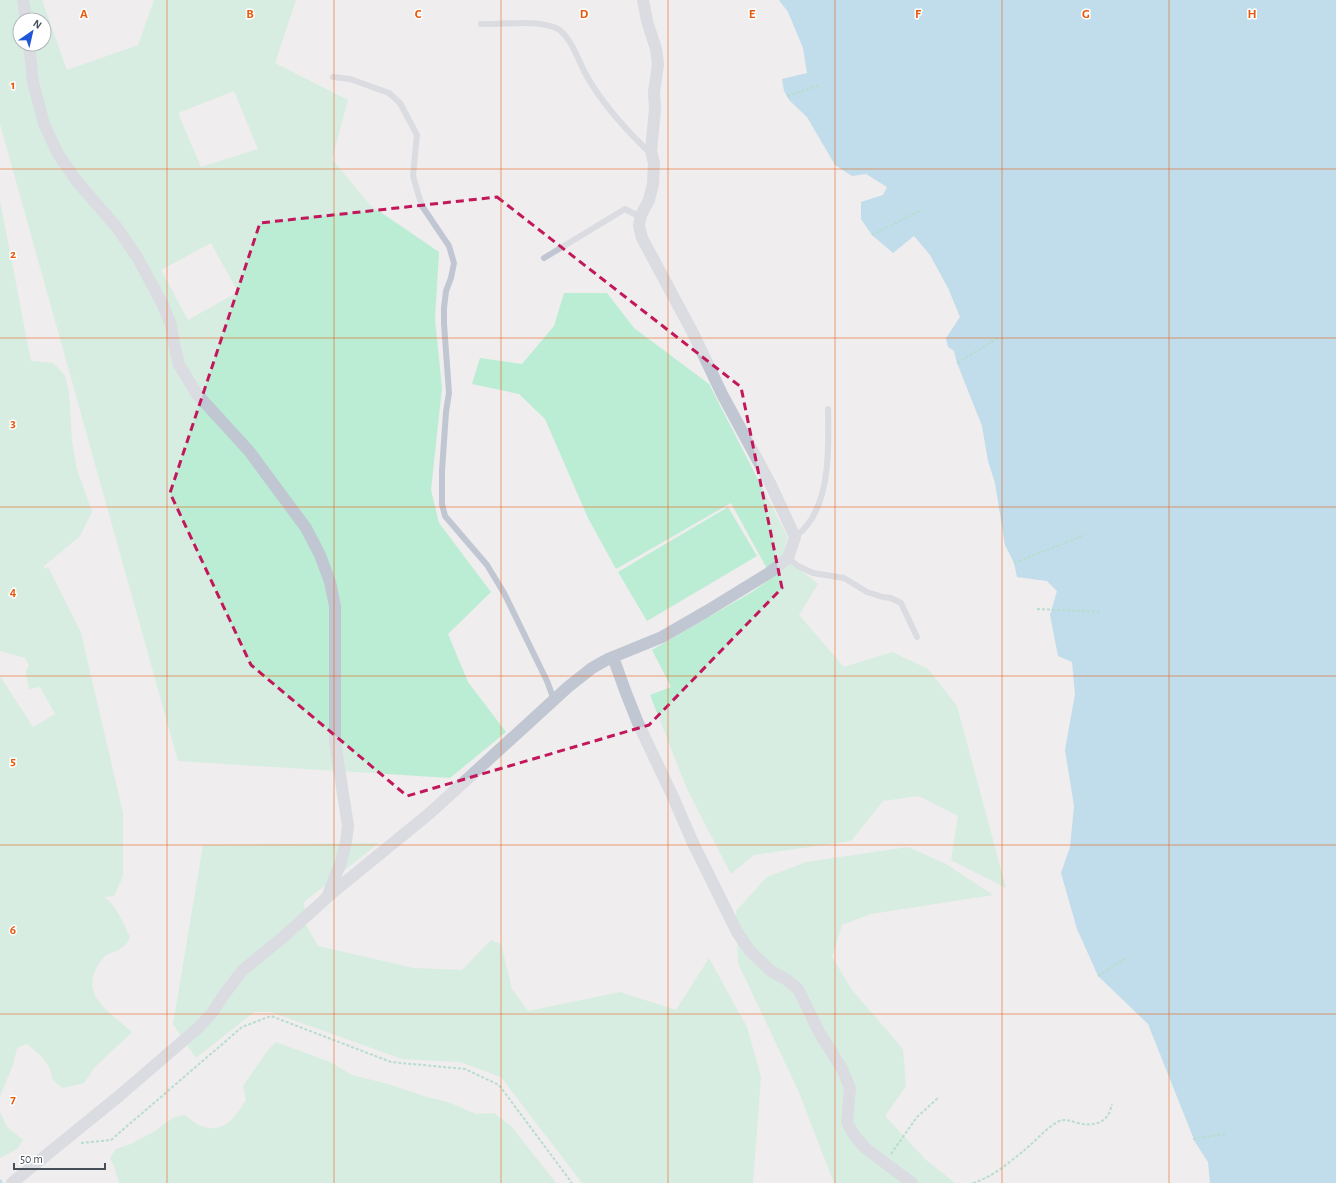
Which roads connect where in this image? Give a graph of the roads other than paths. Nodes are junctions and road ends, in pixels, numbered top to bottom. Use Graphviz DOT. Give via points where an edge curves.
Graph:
graph roads {
  1 [pos="23,0"];
  2 [pos="642,0"];
  3 [pos="25,12"];
  4 [pos="481,24"];
  5 [pos="30,52"];
  6 [pos="333,77"];
  7 [pos="652,155"];
  8 [pos="640,217"];
  9 [pos="544,258"];
  10 [pos="828,409"];
  11 [pos="795,537"];
  12 [pos="788,558"];
  13 [pos="917,637"];
  14 [pos="613,657"];
  15 [pos="554,700"];
  16 [pos="327,896"];
  17 [pos="12,1183"];
  18 [pos="912,1183"];
  1 -- 3 [label="street"];
  2 -- 7 [label="street" via="658,64 654,92"];
  4 -- 7 [label="lane" via="541,23 558,28 565,35 605,105"];
  5 -- 16 [label="street" via="44,124 58,154 76,180 118,229 140,263 163,305 171,325 180,365 189,381 249,451 306,528 330,582 336,619 335,742 348,826 341,862"];
  6 -- 15 [label="lane" via="350,79 389,93 400,103 417,135 413,176 417,190 422,206 449,246 454,263 444,308 449,393 442,471 442,504 445,516 486,565 504,593"];
  7 -- 8 [label="street" via="653,184 649,200"];
  8 -- 9 [label="lane" via="625,209"];
  8 -- 11 [label="street" via="642,238 770,483"];
  10 -- 11 [label="lane" via="827,461 821,499 813,518"];
  11 -- 12 [label="street"];
  12 -- 13 [label="lane" via="813,573 844,578 867,592 901,603"];
  12 -- 14 [label="street" via="769,573 662,637"];
  14 -- 15 [label="street" via="592,668"];
  14 -- 18 [label="street" via="638,723 737,932 750,951 771,971 798,989 850,1088 847,1122 854,1135 865,1148"];
  15 -- 16 [label="street" via="430,813"];
  16 -- 17 [label="street" via="243,970 198,1028 60,1146"];
}
